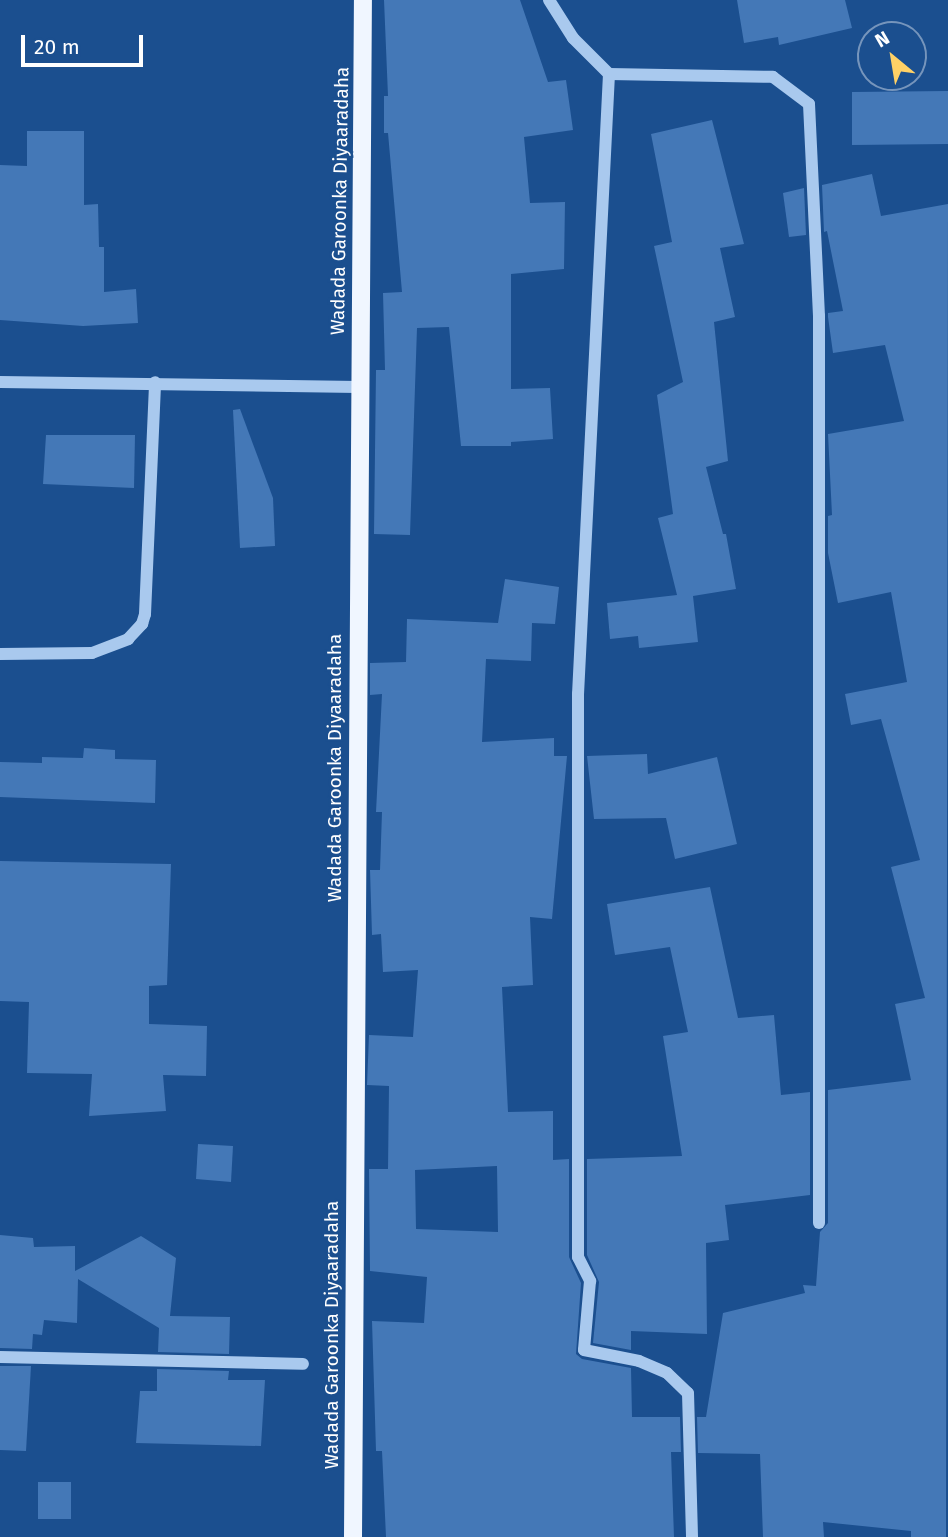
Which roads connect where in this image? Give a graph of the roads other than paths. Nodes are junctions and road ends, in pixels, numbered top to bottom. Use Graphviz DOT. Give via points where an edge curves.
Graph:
graph roads {
  1 [pos="363,0"];
  2 [pos="549,0"];
  3 [pos="609,74"];
  4 [pos="0,382"];
  5 [pos="155,382"];
  6 [pos="358,387"];
  7 [pos="0,654"];
  8 [pos="819,1223"];
  9 [pos="0,1357"];
  10 [pos="303,1364"];
  11 [pos="353,1537"];
  12 [pos="691,1537"];
  1 -- 6 [label="main road, Wadada Garoonka Diyaaradaha"];
  2 -- 3 [label="street" via="573,38"];
  3 -- 8 [label="street" via="773,77 809,104 820,316"];
  3 -- 12 [label="street" via="578,694 578,1257 590,1281 584,1350 639,1361 667,1373 688,1393"];
  4 -- 5 [label="street"];
  5 -- 6 [label="street"];
  5 -- 7 [label="street" via="142,624 128,639 92,653"];
  6 -- 11 [label="main road, Wadada Garoonka Diyaaradaha"];
  9 -- 10 [label="street"];
}
